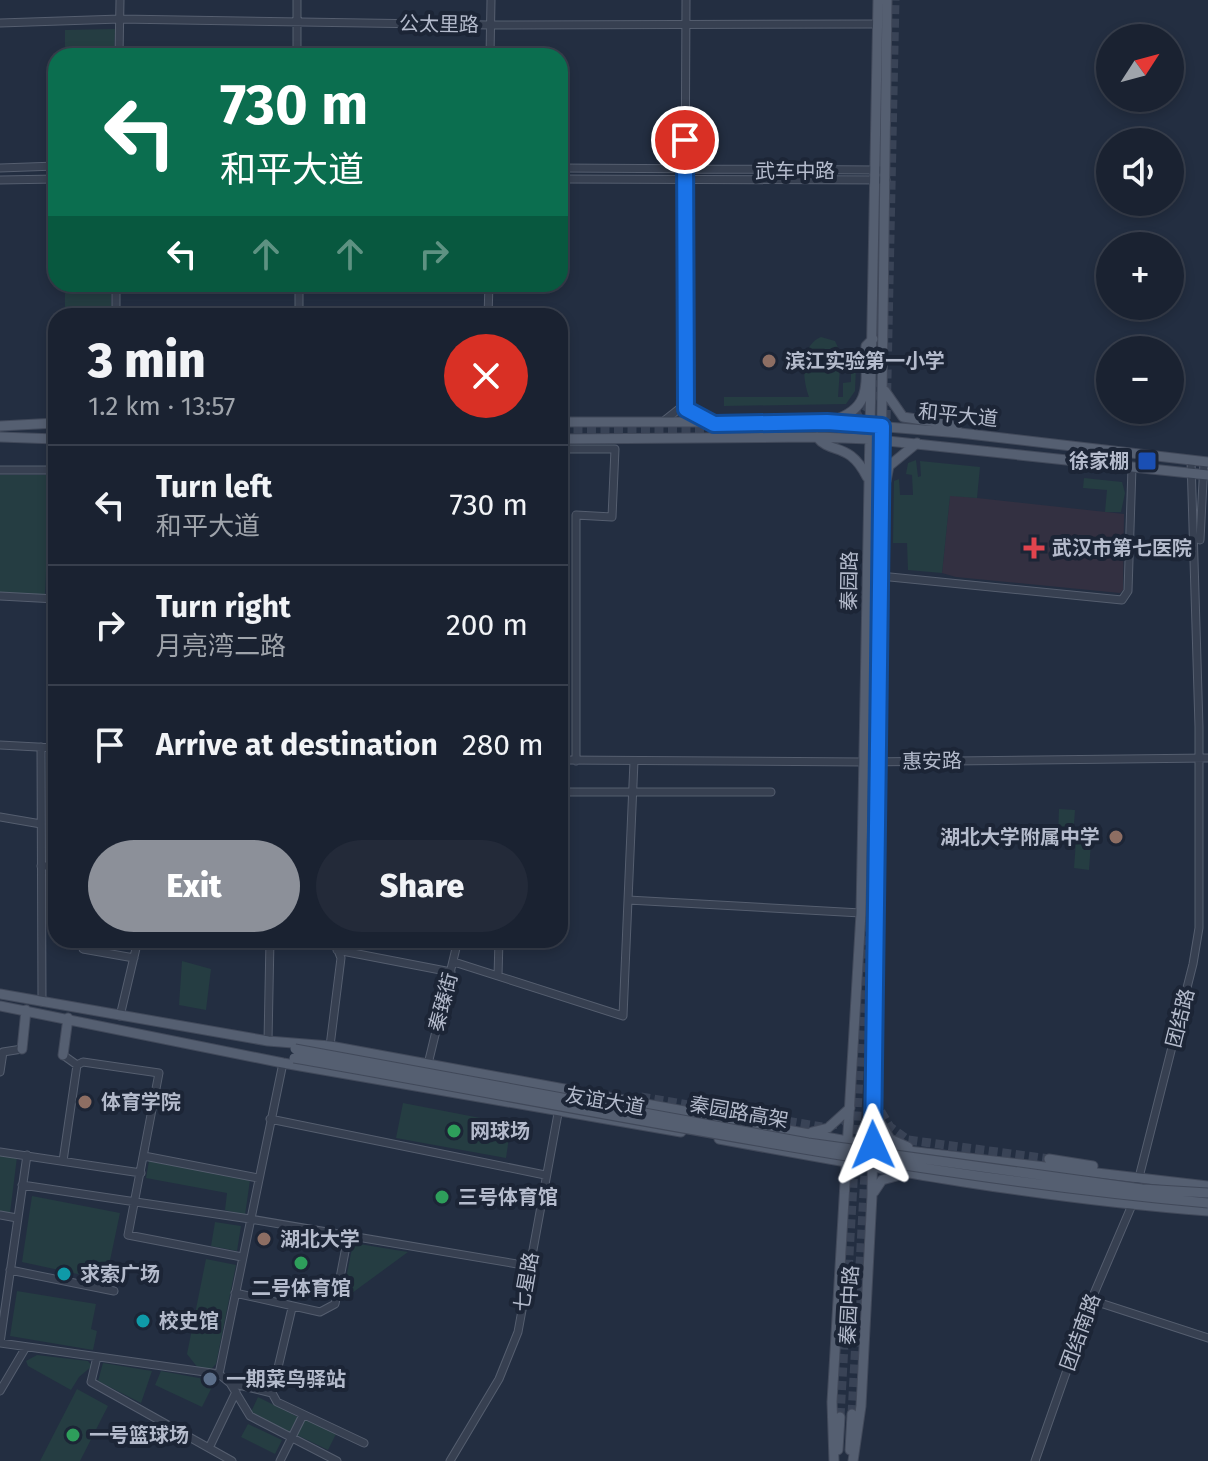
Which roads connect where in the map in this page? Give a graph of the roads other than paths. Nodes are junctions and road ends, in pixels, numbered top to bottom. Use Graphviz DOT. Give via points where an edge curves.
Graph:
graph roads {
  1 [pos="120,0"];
  2 [pos="297,0"];
  3 [pos="491,0"];
  4 [pos="686,0"];
  5 [pos="878,0"];
  6 [pos="887,0"];
  7 [pos="120,19"];
  8 [pos="297,22"];
  9 [pos="0,23"];
  10 [pos="877,24"];
  11 [pos="490,25"];
  12 [pos="686,25"];
  13 [pos="119,48"];
  14 [pos="297,48"];
  15 [pos="490,48"];
  16 [pos="48,166"];
  17 [pos="0,168"];
  18 [pos="568,168"];
  19 [pos="686,173"];
  20 [pos="881,175"];
  21 [pos="48,179"];
  22 [pos="568,179"];
  23 [pos="0,180"];
  24 [pos="873,339"];
  25 [pos="883,386"];
  26 [pos="684,405"];
  27 [pos="568,422"];
  28 [pos="827,422"];
  29 [pos="48,423"];
  30 [pos="659,423"];
  31 [pos="714,424"];
  32 [pos="870,425"];
  33 [pos="0,426"];
  34 [pos="882,426"];
  35 [pos="960,433"];
  36 [pos="0,437"];
  37 [pos="817,437"];
  38 [pos="48,439"];
  39 [pos="568,439"];
  40 [pos="869,439"];
  41 [pos="881,440"];
  42 [pos="917,443"];
  43 [pos="568,449"];
  44 [pos="1191,460"];
  45 [pos="1206,462"];
  46 [pos="1132,467"];
  47 [pos="0,470"];
  48 [pos="48,470"];
  49 [pos="1201,474"];
  50 [pos="868,480"];
  51 [pos="881,503"];
  52 [pos="880,576"];
  53 [pos="0,596"];
  54 [pos="48,599"];
  55 [pos="1198,613"];
  56 [pos="1208,613"];
  57 [pos="0,745"];
  58 [pos="41,747"];
  59 [pos="48,747"];
  60 [pos="1204,758"];
  61 [pos="568,760"];
  62 [pos="576,761"];
  63 [pos="634,761"];
  64 [pos="877,761"];
  65 [pos="865,762"];
  66 [pos="568,792"];
  67 [pos="771,792"];
  68 [pos="632,794"];
  69 [pos="0,817"];
  70 [pos="41,824"];
  71 [pos="41,866"];
  72 [pos="48,866"];
  73 [pos="628,900"];
  74 [pos="861,913"];
  75 [pos="83,948"];
  76 [pos="136,948"];
  77 [pos="270,948"];
  78 [pos="457,948"];
  79 [pos="499,948"];
  80 [pos="337,950"];
  81 [pos="134,958"];
  82 [pos="454,962"];
  83 [pos="451,972"];
  84 [pos="498,976"];
  85 [pos="0,994"];
  86 [pos="42,1002"];
  87 [pos="0,1006"];
  88 [pos="26,1010"];
  89 [pos="120,1016"];
  90 [pos="68,1018"];
  91 [pos="268,1041"];
  92 [pos="330,1046"];
  93 [pos="22,1049"];
  94 [pos="2,1052"];
  95 [pos="295,1053"];
  96 [pos="63,1055"];
  97 [pos="267,1057"];
  98 [pos="283,1063"];
  99 [pos="428,1064"];
  100 [pos="77,1065"];
  101 [pos="0,1072"];
  102 [pos="563,1089"];
  103 [pos="609,1097"];
  104 [pos="641,1097"];
  105 [pos="851,1106"];
  106 [pos="872,1107"];
  107 [pos="558,1112"];
  108 [pos="270,1119"];
  109 [pos="797,1131"];
  110 [pos="846,1140"];
  111 [pos="873,1148"];
  112 [pos="0,1152"];
  113 [pos="27,1155"];
  114 [pos="809,1155"];
  115 [pos="144,1156"];
  116 [pos="955,1156"];
  117 [pos="1049,1159"];
  118 [pos="63,1161"];
  119 [pos="844,1162"];
  120 [pos="873,1167"];
  121 [pos="141,1173"];
  122 [pos="912,1174"];
  123 [pos="1119,1174"];
  124 [pos="545,1175"];
  125 [pos="1138,1176"];
  126 [pos="258,1178"];
  127 [pos="22,1185"];
  128 [pos="843,1186"];
  129 [pos="1208,1186"];
  130 [pos="1208,1193"];
  131 [pos="872,1195"];
  132 [pos="135,1202"];
  133 [pos="1208,1203"];
  134 [pos="1132,1205"];
  135 [pos="1208,1211"];
  136 [pos="0,1215"];
  137 [pos="17,1218"];
  138 [pos="250,1219"];
  139 [pos="348,1236"];
  140 [pos="242,1257"];
  141 [pos="529,1266"];
  142 [pos="10,1270"];
  143 [pos="114,1291"];
  144 [pos="235,1293"];
  145 [pos="1091,1300"];
  146 [pos="292,1308"];
  147 [pos="1208,1338"];
  148 [pos="26,1347"];
  149 [pos="97,1357"];
  150 [pos="219,1374"];
  151 [pos="230,1383"];
  152 [pos="0,1391"];
  153 [pos="236,1392"];
  154 [pos="272,1393"];
  155 [pos="852,1414"];
  156 [pos="303,1415"];
  157 [pos="840,1417"];
  158 [pos="292,1438"];
  159 [pos="364,1443"];
  160 [pos="210,1446"];
  161 [pos="232,1461"];
  162 [pos="280,1461"];
  163 [pos="337,1461"];
  164 [pos="450,1461"];
  165 [pos="836,1461"];
  166 [pos="851,1461"];
  167 [pos="1035,1461"];
  1 -- 7 [label="street"];
  2 -- 8 [label="street"];
  3 -- 11 [label="street"];
  4 -- 12 [label="street"];
  5 -- 10 [label="main road, 秦园路"];
  6 -- 20 [label="main road, 秦园路"];
  7 -- 8 [label="street, 公太里路"];
  7 -- 9 [label="street, 公太里路"];
  7 -- 13 [label="street"];
  8 -- 11 [label="street, 公太里路"];
  8 -- 14 [label="street"];
  10 -- 12 [label="street, 公太里路"];
  10 -- 20 [label="main road, 秦园路"];
  11 -- 12 [label="street, 公太里路"];
  11 -- 15 [label="street"];
  12 -- 19 [label="street"];
  16 -- 17 [label="street"];
  18 -- 19 [label="street, 武车中路"];
  19 -- 20 [label="street, 武车中路"];
  19 -- 22 [label="street, 武车中路"];
  19 -- 26 [label="street"];
  20 -- 24 [label="main road, 秦园路"];
  20 -- 25 [label="main road, 秦园路"];
  21 -- 23 [label="street"];
  24 -- 28 [label="main road" via="866,346 863,401 852,413"];
  24 -- 32 [label="main road, 秦园路"];
  25 -- 34 [label="main road, 秦园路"];
  25 -- 35 [label="main road" via="903,417 949,424"];
  26 -- 30 [label="street"];
  26 -- 31 [label="street"];
  27 -- 30 [label="main road, 和平大道"];
  28 -- 31 [label="main road, 和平大道"];
  28 -- 32 [label="main road, 和平大道"];
  29 -- 33 [label="main road"];
  30 -- 31 [label="main road, 和平大道"];
  32 -- 34 [label="main road, 和平大道"];
  32 -- 40 [label="main road, 秦园路"];
  34 -- 35 [label="main road, 和平大道"];
  34 -- 41 [label="main road, 秦园路"];
  35 -- 44 [label="main road, 和平大道"];
  36 -- 38 [label="main road"];
  37 -- 39 [label="main road, 和平大道"];
  37 -- 40 [label="main road, 和平大道"];
  37 -- 50 [label="main road" via="850,453"];
  40 -- 41 [label="main road, 和平大道"];
  40 -- 50 [label="main road, 秦园路"];
  41 -- 42 [label="main road, 和平大道"];
  41 -- 51 [label="main road, 秦园路"];
  42 -- 46 [label="main road, 和平大道"];
  42 -- 51 [label="main road" via="889,466"];
  43 -- 62 [label="street" via="615,449 612,517 576,515"];
  44 -- 45 [label="main road, 和平大道"];
  44 -- 49 [label="street, 团结路"];
  45 -- 49 [label="street, 团结路"];
  46 -- 49 [label="main road, 和平大道"];
  46 -- 52 [label="street" via="1128,591 1122,600"];
  47 -- 48 [label="street"];
  49 -- 55 [label="street, 团结路"];
  50 -- 65 [label="main road, 秦园路"];
  51 -- 52 [label="main road, 秦园路"];
  52 -- 64 [label="main road, 秦园路"];
  53 -- 54 [label="street"];
  55 -- 56 [label="street"];
  55 -- 60 [label="street, 团结路"];
  57 -- 58 [label="street"];
  58 -- 59 [label="street"];
  58 -- 70 [label="street"];
  60 -- 64 [label="street, 惠安路"];
  60 -- 125 [label="street, 团结路" via="1199,928"];
  61 -- 62 [label="street, 惠安路"];
  62 -- 63 [label="street, 惠安路"];
  63 -- 65 [label="street, 惠安路"];
  63 -- 68 [label="street"];
  64 -- 65 [label="street, 惠安路"];
  64 -- 106 [label="main road, 秦园路"];
  65 -- 74 [label="main road, 秦园路"];
  66 -- 68 [label="street"];
  67 -- 68 [label="street"];
  68 -- 73 [label="street"];
  69 -- 70 [label="street"];
  70 -- 71 [label="street"];
  71 -- 72 [label="street"];
  71 -- 86 [label="street"];
  73 -- 74 [label="street"];
  73 -- 84 [label="street" via="623,1016"];
  74 -- 105 [label="main road, 秦园路"];
  75 -- 81 [label="street"];
  76 -- 81 [label="street"];
  77 -- 91 [label="street"];
  78 -- 82 [label="street, 秦臻街"];
  79 -- 84 [label="street"];
  80 -- 83 [label="street"];
  80 -- 92 [label="street" via="341,958"];
  81 -- 89 [label="street"];
  82 -- 83 [label="street, 秦臻街"];
  82 -- 84 [label="street"];
  83 -- 99 [label="street, 秦臻街"];
  85 -- 86 [label="main road, 友谊大道"];
  86 -- 89 [label="main road, 友谊大道"];
  87 -- 88 [label="main road, 友谊大道"];
  88 -- 90 [label="main road, 友谊大道"];
  88 -- 93 [label="main road"];
  89 -- 91 [label="main road, 友谊大道"];
  90 -- 96 [label="main road"];
  90 -- 97 [label="main road, 友谊大道"];
  91 -- 92 [label="main road, 友谊大道"];
  91 -- 95 [label="main road, 秦园路高架"];
  92 -- 99 [label="main road, 友谊大道"];
  93 -- 94 [label="street"];
  94 -- 101 [label="street"];
  95 -- 97 [label="main road, 秦园路高架"];
  95 -- 130 [label="main road, 秦园路高架, bridge" via="808,1143 1142,1189"];
  95 -- 133 [label="main road, 秦园路高架, bridge" via="837,1155 1106,1194"];
  96 -- 100 [label="street"];
  97 -- 98 [label="main road, 友谊大道"];
  98 -- 107 [label="main road, 友谊大道"];
  98 -- 108 [label="street"];
  99 -- 102 [label="main road, 友谊大道"];
  100 -- 115 [label="street" via="159,1073"];
  100 -- 118 [label="street"];
  102 -- 103 [label="main road, 友谊大道"];
  102 -- 107 [label="street, 七星路"];
  103 -- 104 [label="main road"];
  103 -- 109 [label="main road, 友谊大道"];
  105 -- 109 [label="main road" via="828,1128"];
  105 -- 110 [label="main road, 秦园路"];
  106 -- 111 [label="main road, 秦园路"];
  106 -- 116 [label="main road" via="890,1139"];
  107 -- 114 [label="main road, 友谊大道"];
  107 -- 124 [label="street, 七星路"];
  108 -- 124 [label="street"];
  108 -- 126 [label="street"];
  109 -- 110 [label="main road, 友谊大道"];
  110 -- 111 [label="main road, 友谊大道"];
  110 -- 119 [label="main road, 秦园路"];
  111 -- 116 [label="main road, 友谊大道"];
  111 -- 120 [label="main road, 秦园中路"];
  112 -- 113 [label="street"];
  113 -- 118 [label="street"];
  113 -- 127 [label="street"];
  114 -- 119 [label="main road, 友谊大道"];
  114 -- 128 [label="main road" via="831,1164"];
  115 -- 121 [label="street"];
  115 -- 126 [label="street"];
  116 -- 123 [label="main road, 友谊大道"];
  117 -- 123 [label="main road"];
  118 -- 121 [label="street"];
  119 -- 120 [label="main road, 友谊大道"];
  119 -- 128 [label="main road, 秦园中路"];
  120 -- 122 [label="main road, 友谊大道"];
  120 -- 131 [label="main road, 秦园中路"];
  121 -- 132 [label="street"];
  122 -- 131 [label="main road" via="882,1180"];
  122 -- 134 [label="main road, 友谊大道"];
  123 -- 125 [label="main road, 友谊大道"];
  124 -- 141 [label="street, 七星路"];
  125 -- 129 [label="main road, 友谊大道"];
  125 -- 134 [label="street, 团结路"];
  126 -- 138 [label="street"];
  127 -- 132 [label="street"];
  127 -- 137 [label="street"];
  128 -- 165 [label="main road, 秦园中路" via="832,1402"];
  131 -- 166 [label="main road, 秦园中路" via="861,1406"];
  132 -- 138 [label="street"];
  132 -- 140 [label="street" via="128,1235"];
  134 -- 135 [label="main road, 友谊大道"];
  134 -- 145 [label="street, 团结南路"];
  136 -- 137 [label="street"];
  137 -- 142 [label="street"];
  138 -- 139 [label="street"];
  138 -- 140 [label="street"];
  139 -- 141 [label="street"];
  139 -- 146 [label="street" via="335,1304 320,1312"];
  140 -- 144 [label="street"];
  141 -- 164 [label="street, 七星路" via="518,1332"];
  142 -- 143 [label="street"];
  142 -- 148 [label="street" via="0,1343"];
  144 -- 146 [label="street"];
  144 -- 150 [label="street"];
  145 -- 147 [label="street"];
  145 -- 167 [label="street, 团结南路"];
  146 -- 154 [label="street"];
  148 -- 149 [label="street"];
  148 -- 152 [label="street"];
  149 -- 150 [label="street"];
  149 -- 160 [label="street" via="91,1382"];
  150 -- 151 [label="street"];
  151 -- 153 [label="street"];
  151 -- 154 [label="street"];
  153 -- 158 [label="street" via="250,1416"];
  153 -- 160 [label="street"];
  154 -- 156 [label="street" via="277,1402"];
  155 -- 166 [label="main road"];
  156 -- 158 [label="street"];
  156 -- 159 [label="street"];
  157 -- 165 [label="main road"];
  158 -- 162 [label="street"];
  158 -- 163 [label="street"];
  160 -- 161 [label="street"];
}
